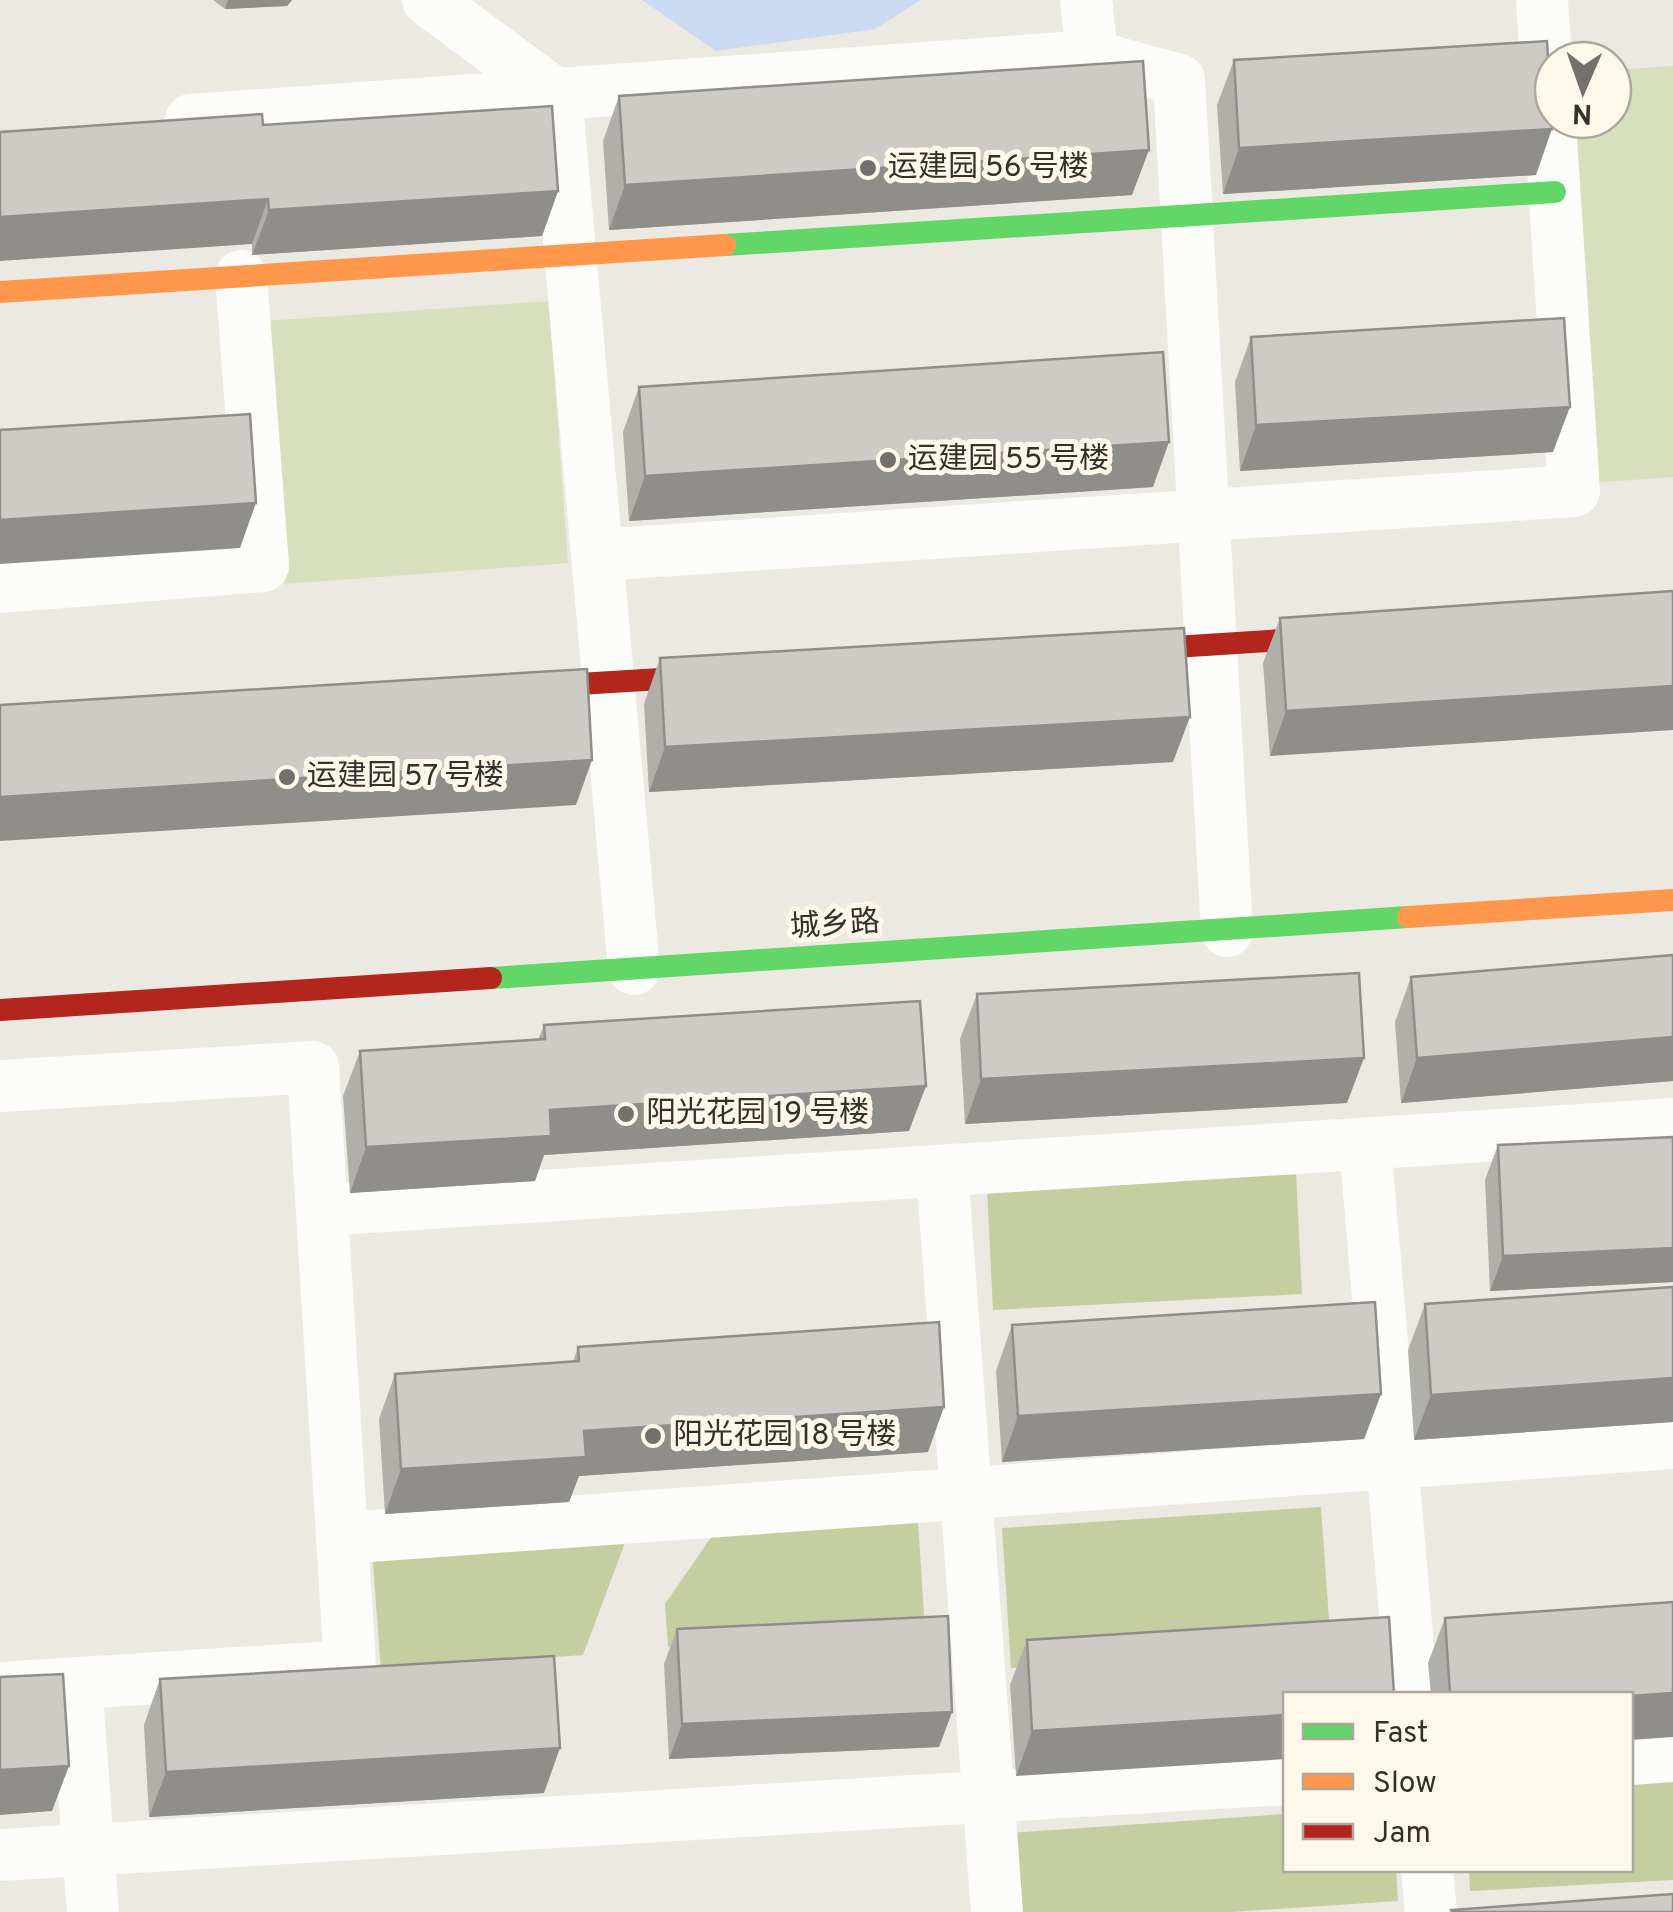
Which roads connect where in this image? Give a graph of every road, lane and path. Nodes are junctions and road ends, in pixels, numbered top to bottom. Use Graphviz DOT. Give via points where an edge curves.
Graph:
graph roads {
  1 [pos="428,0"];
  2 [pos="1086,0"];
  3 [pos="1542,0"];
  4 [pos="1092,56"];
  5 [pos="556,95"];
  6 [pos="139,124"];
  7 [pos="1555,192"];
  8 [pos="1186,214"];
  9 [pos="570,255"];
  10 [pos="241,276"];
  11 [pos="0,292"];
  12 [pos="1204,515"];
  13 [pos="597,555"];
  14 [pos="0,587"];
  15 [pos="1365,635"];
  16 [pos="1211,644"];
  17 [pos="1094,652"];
  18 [pos="744,674"];
  19 [pos="608,682"];
  20 [pos="491,690"];
  21 [pos="1673,900"];
  22 [pos="1227,931"];
  23 [pos="634,969"];
  24 [pos="310,990"];
  25 [pos="0,1010"];
  26 [pos="313,1067"];
  27 [pos="0,1086"];
  28 [pos="1673,1124"];
  29 [pos="1365,1144"];
  30 [pos="942,1171"];
  31 [pos="322,1210"];
  32 [pos="1673,1443"];
  33 [pos="1392,1463"];
  34 [pos="966,1494"];
  35 [pos="342,1538"];
  36 [pos="76,1683"];
  37 [pos="0,1688"];
  38 [pos="1412,1692"];
  39 [pos="1673,1756"];
  40 [pos="1633,1758"];
  41 [pos="1283,1779"];
  42 [pos="988,1797"];
  43 [pos="88,1850"];
  44 [pos="0,1856"];
  45 [pos="1427,1872"];
  46 [pos="92,1912"];
  47 [pos="997,1912"];
  48 [pos="1431,1912"];
  1 -- 5 [label="street"];
  2 -- 4 [label="street"];
  3 -- 7 [label="street"];
  4 -- 5 [label="street"];
  4 -- 8 [label="street" via="1179,80"];
  5 -- 6 [label="street"];
  5 -- 9 [label="street"];
  7 -- 8 [label="street"];
  7 -- 12 [label="street" via="1574,491"];
  8 -- 9 [label="street"];
  8 -- 12 [label="street"];
  9 -- 10 [label="street"];
  9 -- 13 [label="street"];
  10 -- 11 [label="street"];
  10 -- 14 [label="street" via="264,566"];
  12 -- 13 [label="street"];
  12 -- 16 [label="street"];
  13 -- 19 [label="street"];
  15 -- 16 [label="street"];
  16 -- 17 [label="street"];
  16 -- 22 [label="street"];
  18 -- 19 [label="street"];
  19 -- 20 [label="street"];
  19 -- 23 [label="street"];
  21 -- 22 [label="street, 城乡路"];
  22 -- 23 [label="street, 城乡路"];
  23 -- 24 [label="street, 城乡路"];
  24 -- 25 [label="street, 城乡路"];
  24 -- 26 [label="street"];
  26 -- 27 [label="street"];
  26 -- 31 [label="street"];
  28 -- 29 [label="street"];
  29 -- 30 [label="street"];
  29 -- 33 [label="street"];
  30 -- 31 [label="street"];
  30 -- 34 [label="street"];
  31 -- 35 [label="street"];
  32 -- 33 [label="street"];
  33 -- 34 [label="street"];
  33 -- 38 [label="street"];
  34 -- 35 [label="street"];
  34 -- 42 [label="street"];
  35 -- 36 [label="street" via="350,1666"];
  36 -- 37 [label="street"];
  36 -- 43 [label="street"];
  39 -- 40 [label="street"];
  41 -- 42 [label="street"];
  42 -- 43 [label="street"];
  42 -- 47 [label="street"];
  43 -- 44 [label="street"];
  43 -- 46 [label="street"];
  45 -- 48 [label="street"];
}
